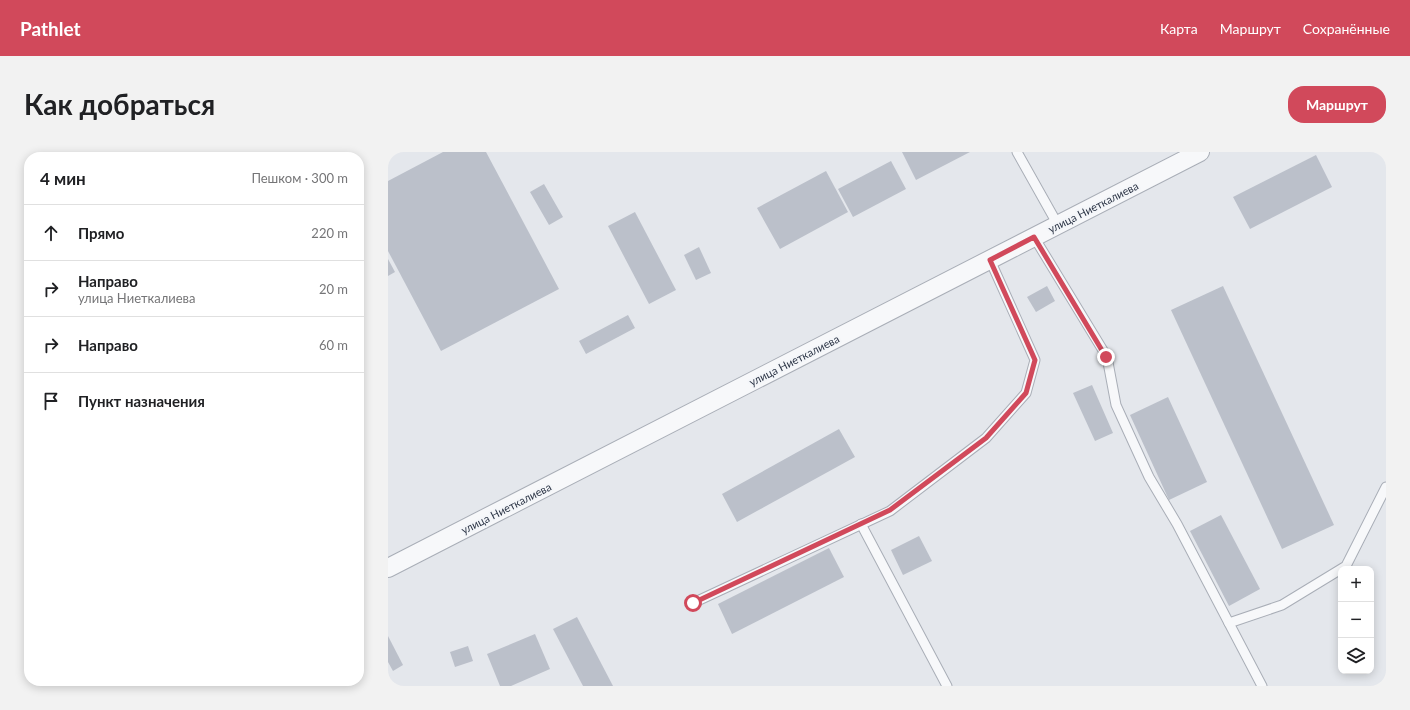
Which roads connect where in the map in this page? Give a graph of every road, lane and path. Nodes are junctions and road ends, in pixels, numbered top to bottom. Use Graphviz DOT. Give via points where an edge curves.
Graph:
graph roads {
  1 [pos="1017,152"];
  2 [pos="1200,152"];
  3 [pos="1058,225"];
  4 [pos="1034,237"];
  5 [pos="990,260"];
  6 [pos="1386,487"];
  7 [pos="861,524"];
  8 [pos="388,568"];
  9 [pos="693,603"];
  10 [pos="1229,623"];
  11 [pos="947,686"];
  12 [pos="1262,686"];
  1 -- 3 [label="lane"];
  2 -- 3 [label="street, улица Ниеткалиева"];
  3 -- 4 [label="street, улица Ниеткалиева"];
  4 -- 5 [label="street, улица Ниеткалиева"];
  4 -- 10 [label="lane" via="1106,357 1116,404 1149,478 1177,524"];
  5 -- 7 [label="lane" via="1035,360 1026,393 986,438 890,510"];
  5 -- 8 [label="street, улица Ниеткалиева"];
  6 -- 10 [label="lane" via="1346,566 1282,605"];
  7 -- 9 [label="lane"];
  7 -- 11 [label="lane"];
  10 -- 12 [label="lane"];
}
